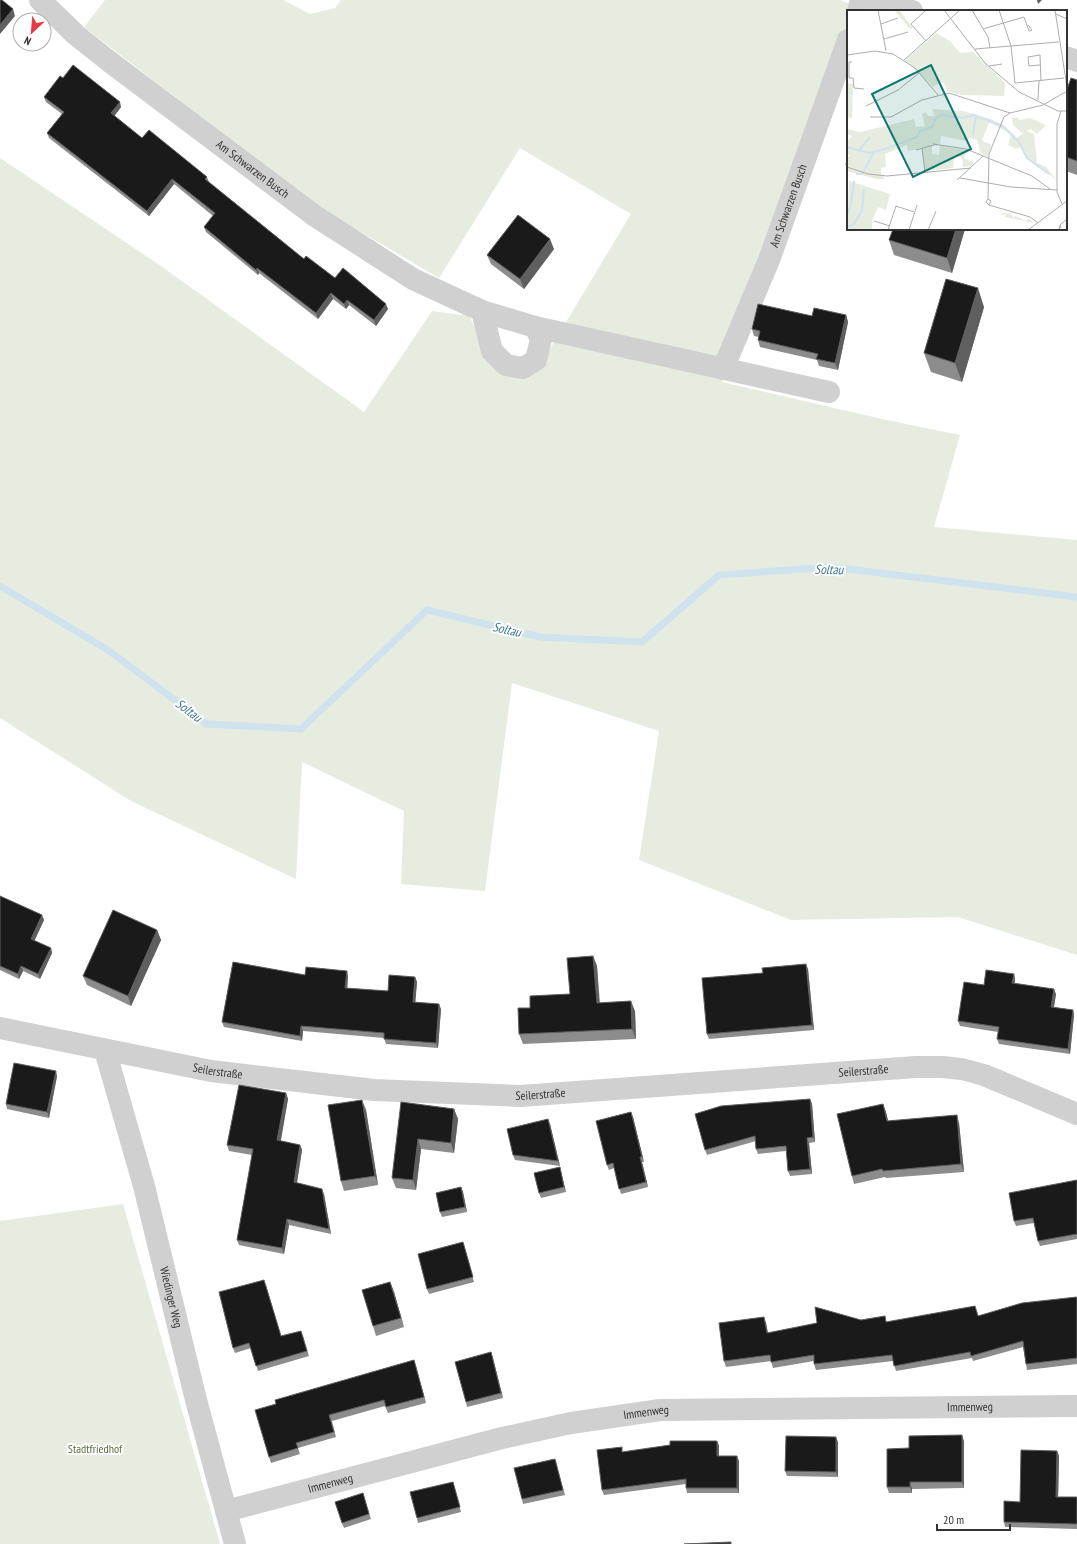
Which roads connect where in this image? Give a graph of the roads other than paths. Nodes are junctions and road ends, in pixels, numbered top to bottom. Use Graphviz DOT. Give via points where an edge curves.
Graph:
graph roads {
  1 [pos="40,0"];
  2 [pos="861,0"];
  3 [pos="877,0"];
  4 [pos="858,10"];
  5 [pos="909,10"];
  6 [pos="847,43"];
  7 [pos="1067,57"];
  8 [pos="1077,61"];
  9 [pos="482,311"];
  10 [pos="535,327"];
  11 [pos="722,369"];
  12 [pos="829,392"];
  13 [pos="0,1028"];
  14 [pos="105,1050"];
  15 [pos="1077,1114"];
  16 [pos="1077,1406"];
  17 [pos="226,1511"];
  18 [pos="235,1544"];
  1 -- 9 [label="street, Am Schwarzen Busch" via="76,35 110,62 315,216 413,279"];
  2 -- 4 [label="street"];
  3 -- 5 [label="street"];
  6 -- 11 [label="street, Am Schwarzen Busch" via="769,260"];
  7 -- 8 [label="street"];
  9 -- 10 [label="street, Am Schwarzen Busch"];
  9 -- 10 [label="street" via="492,351 506,365 523,368 536,360 541,339"];
  10 -- 11 [label="street, Am Schwarzen Busch"];
  11 -- 12 [label="street, Am Schwarzen Busch"];
  13 -- 14 [label="street, Seilerstraße"];
  14 -- 15 [label="street, Seilerstraße" via="211,1071 374,1090 521,1096 942,1067 984,1075"];
  14 -- 17 [label="street, Wiedinger Weg" via="144,1186"];
  16 -- 17 [label="street, Immenweg" via="660,1410 571,1423 502,1438"];
  17 -- 18 [label="street, Wiedinger Weg"];
}
